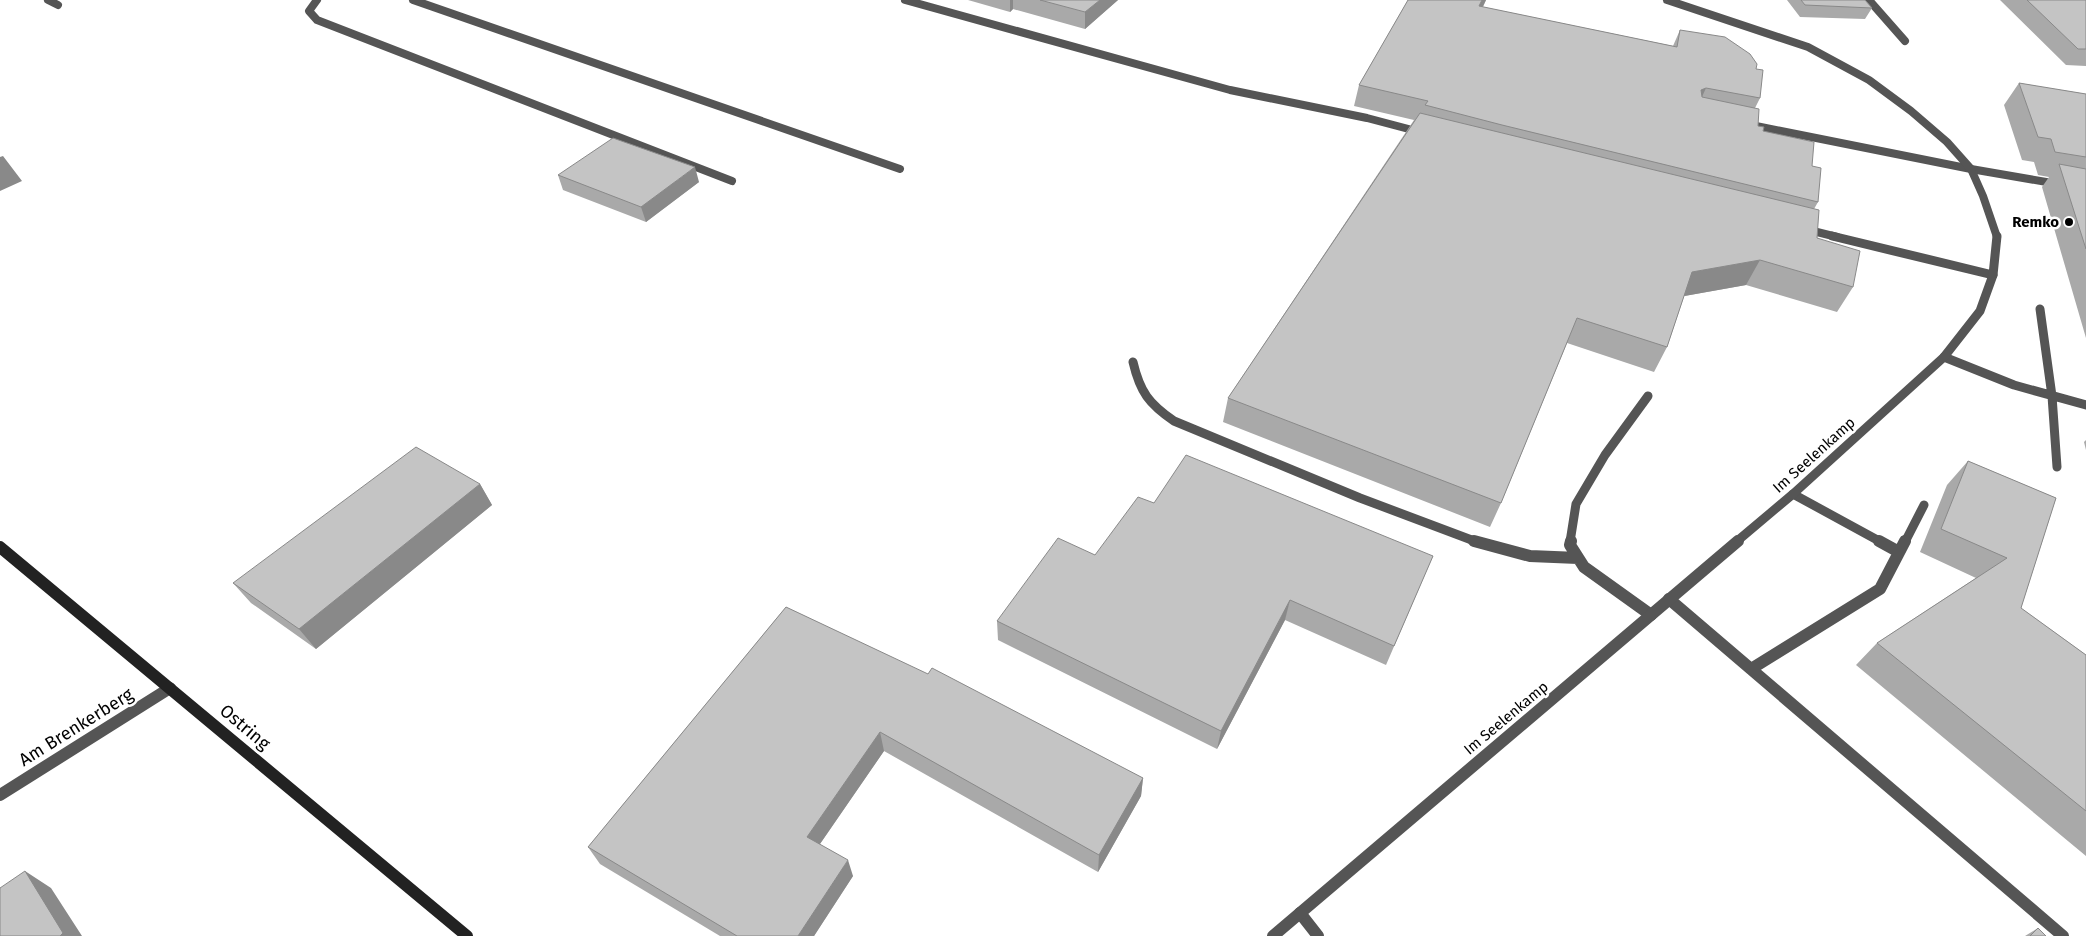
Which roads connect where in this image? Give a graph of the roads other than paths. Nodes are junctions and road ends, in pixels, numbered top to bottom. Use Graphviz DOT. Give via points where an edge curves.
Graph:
graph roads {
  1 [pos="48,0"];
  2 [pos="317,0"];
  3 [pos="413,0"];
  4 [pos="905,0"];
  5 [pos="1667,0"];
  6 [pos="1870,0"];
  7 [pos="58,5"];
  8 [pos="1905,40"];
  9 [pos="1745,124"];
  10 [pos="1430,135"];
  11 [pos="1971,168"];
  12 [pos="900,169"];
  13 [pos="732,181"];
  14 [pos="2067,185"];
  15 [pos="1801,228"];
  16 [pos="1993,275"];
  17 [pos="2040,309"];
  18 [pos="1944,358"];
  19 [pos="1133,362"];
  20 [pos="1648,396"];
  21 [pos="2052,396"];
  22 [pos="2086,405"];
  23 [pos="2057,467"];
  24 [pos="1793,494"];
  25 [pos="1924,505"];
  26 [pos="0,547"];
  27 [pos="1899,552"];
  28 [pos="1578,558"];
  29 [pos="1669,599"];
  30 [pos="1650,614"];
  31 [pos="1751,670"];
  32 [pos="170,688"];
  33 [pos="0,795"];
  34 [pos="1300,913"];
  35 [pos="467,936"];
  36 [pos="1273,936"];
  37 [pos="1318,936"];
  38 [pos="2063,936"];
  1 -- 7 [label="street"];
  2 -- 13 [label="street" via="309,11 317,20"];
  3 -- 12 [label="street"];
  4 -- 10 [label="street" via="1230,90 1367,118"];
  5 -- 11 [label="street, Im Seelenkamp" via="1808,47 1870,80 1947,142"];
  6 -- 8 [label="street"];
  9 -- 11 [label="street"];
  11 -- 14 [label="street"];
  11 -- 16 [label="street, Im Seelenkamp" via="1997,236"];
  15 -- 16 [label="street"];
  16 -- 18 [label="street, Im Seelenkamp" via="1980,311"];
  17 -- 21 [label="street"];
  18 -- 21 [label="street"];
  18 -- 24 [label="street, Im Seelenkamp"];
  19 -- 28 [label="street" via="1138,384 1152,406 1174,421 1360,498 1485,545 1530,556"];
  20 -- 28 [label="street" via="1604,455 1576,504 1570,545"];
  21 -- 22 [label="street"];
  21 -- 23 [label="street"];
  24 -- 27 [label="street"];
  24 -- 29 [label="street, Im Seelenkamp"];
  25 -- 27 [label="street"];
  26 -- 32 [label="street, Ostring"];
  27 -- 31 [label="street" via="1880,588"];
  28 -- 30 [label="street" via="1584,567"];
  29 -- 30 [label="street, Im Seelenkamp"];
  29 -- 31 [label="street"];
  30 -- 34 [label="street, Im Seelenkamp"];
  31 -- 38 [label="street"];
  32 -- 33 [label="street, Am Brenkerberg"];
  32 -- 35 [label="street, Ostring"];
  34 -- 36 [label="street, Im Seelenkamp"];
  34 -- 37 [label="street"];
}
